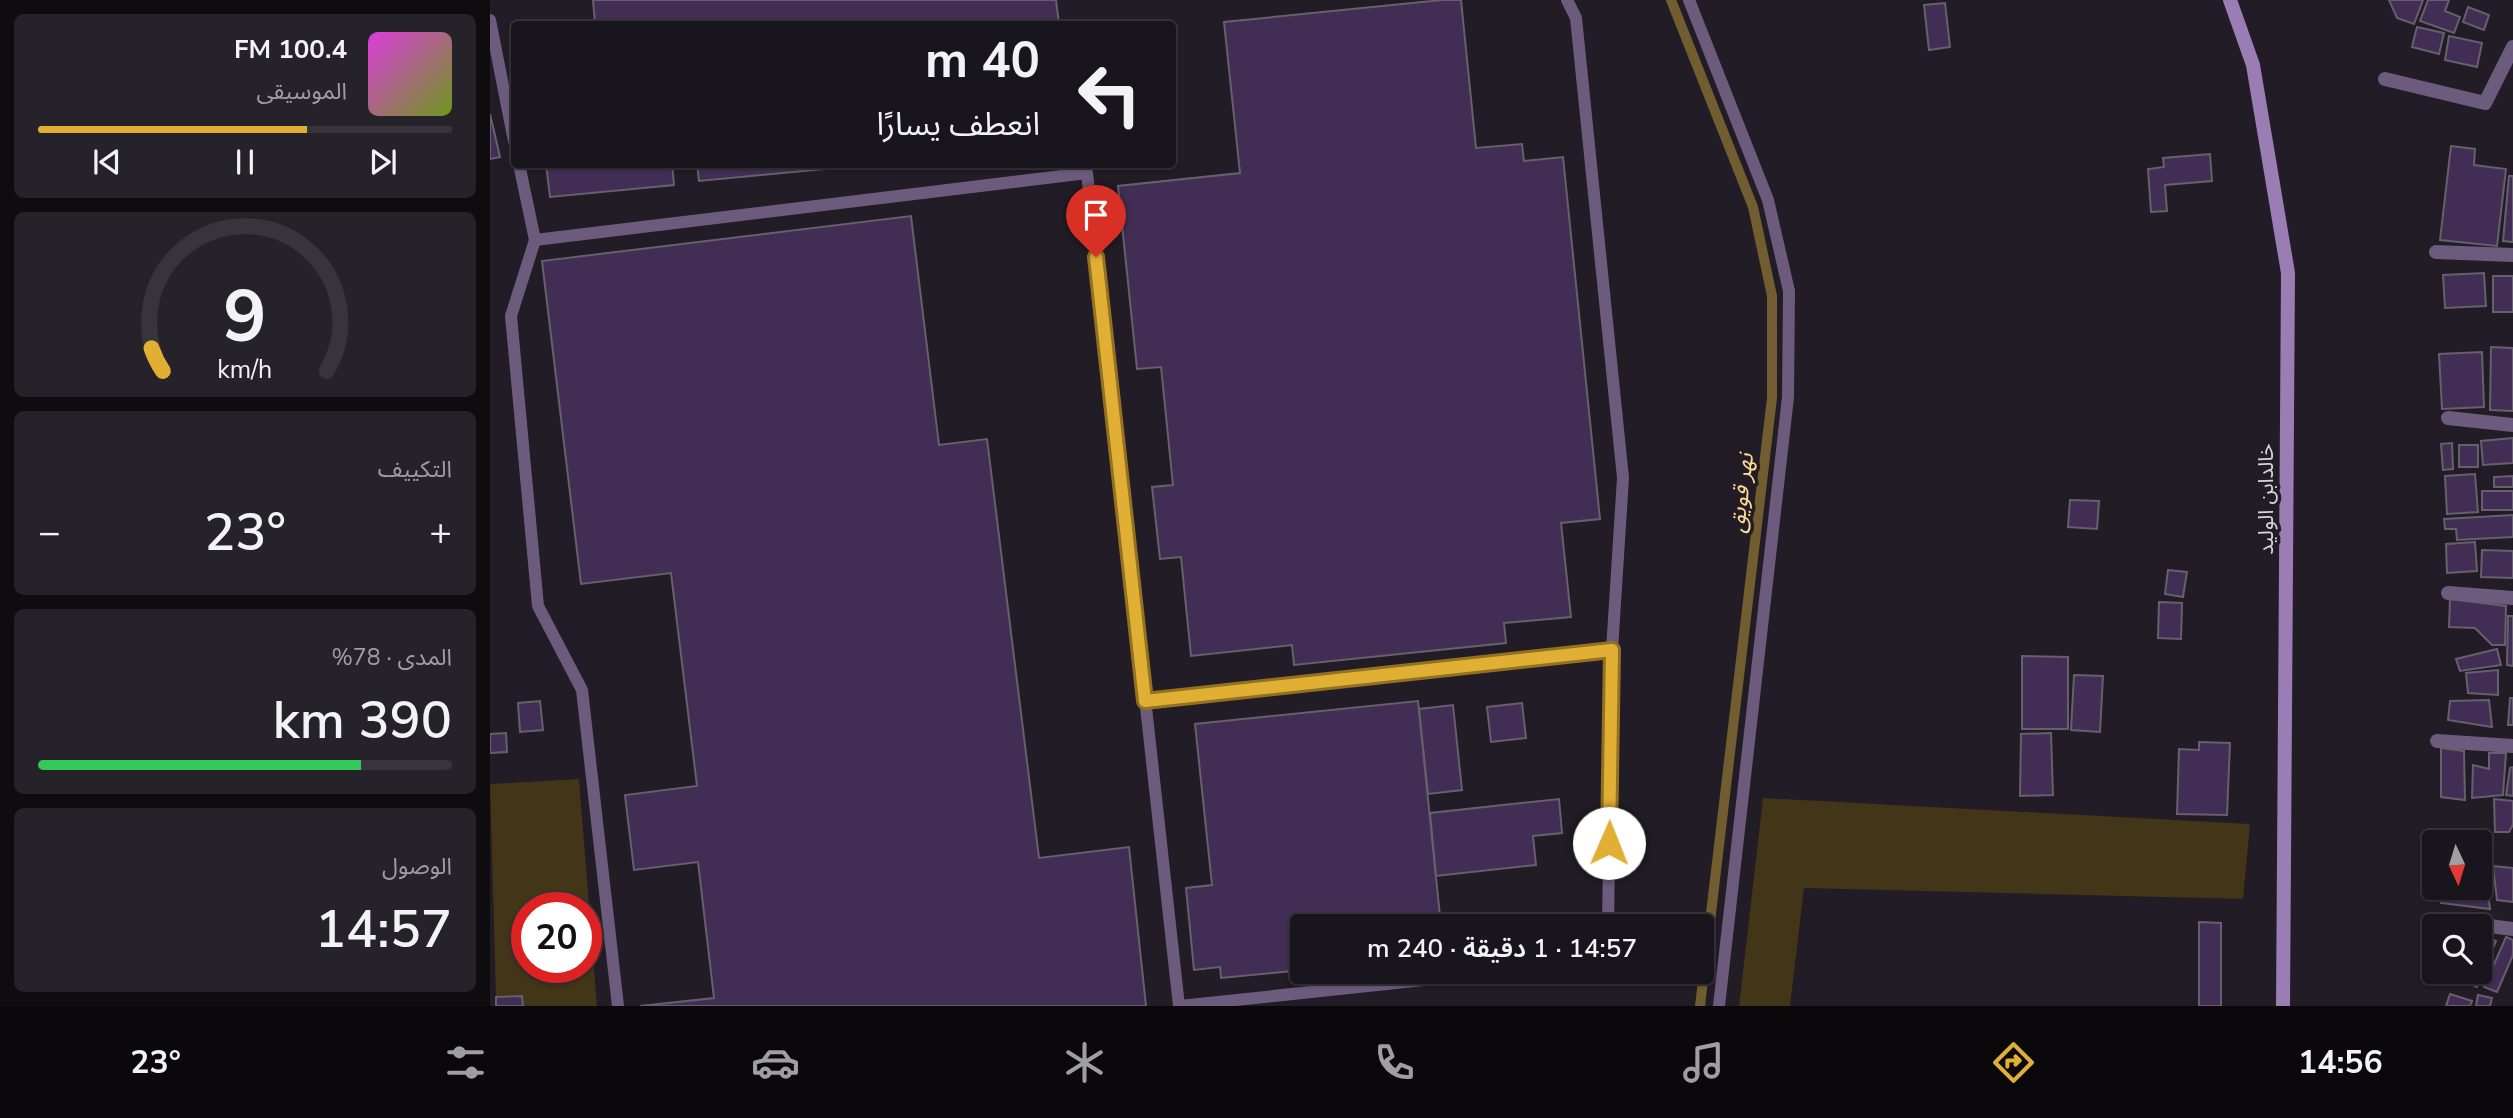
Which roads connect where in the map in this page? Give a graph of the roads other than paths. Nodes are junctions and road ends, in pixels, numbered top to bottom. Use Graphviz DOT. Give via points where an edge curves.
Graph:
graph roads {
  1 [pos="1567,0"];
  2 [pos="1689,0"];
  3 [pos="2230,0"];
  4 [pos="490,20"];
  5 [pos="2513,47"];
  6 [pos="2509,65"];
  7 [pos="2385,79"];
  8 [pos="511,126"];
  9 [pos="520,168"];
  10 [pos="535,240"];
  11 [pos="2436,252"];
  12 [pos="2513,255"];
  13 [pos="2448,418"];
  14 [pos="2513,425"];
  15 [pos="2448,593"];
  16 [pos="2513,598"];
  17 [pos="1612,650"];
  18 [pos="1145,701"];
  19 [pos="2437,741"];
  20 [pos="2513,746"];
  21 [pos="1608,914"];
  22 [pos="2492,926"];
  23 [pos="2513,929"];
  24 [pos="1386,984"];
  25 [pos="618,1006"];
  26 [pos="1180,1006"];
  27 [pos="1719,1006"];
  28 [pos="2283,1006"];
  1 -- 17 [label="lane" via="1576,18 1623,478"];
  2 -- 27 [label="lane" via="1768,200 1788,290 1788,397"];
  3 -- 28 [label="main road, خالدابن الوليد" via="2253,65 2288,272"];
  4 -- 8 [label="lane"];
  5 -- 6 [label="street"];
  6 -- 7 [label="street" via="2485,103"];
  9 -- 10 [label="lane"];
  10 -- 18 [label="lane" via="1087,173"];
  10 -- 25 [label="lane" via="510,316 538,606 582,690"];
  11 -- 12 [label="street"];
  13 -- 14 [label="street"];
  15 -- 16 [label="street"];
  17 -- 18 [label="lane"];
  17 -- 21 [label="lane"];
  18 -- 26 [label="lane"];
  19 -- 20 [label="street"];
  22 -- 23 [label="street"];
  24 -- 26 [label="lane"];
}
